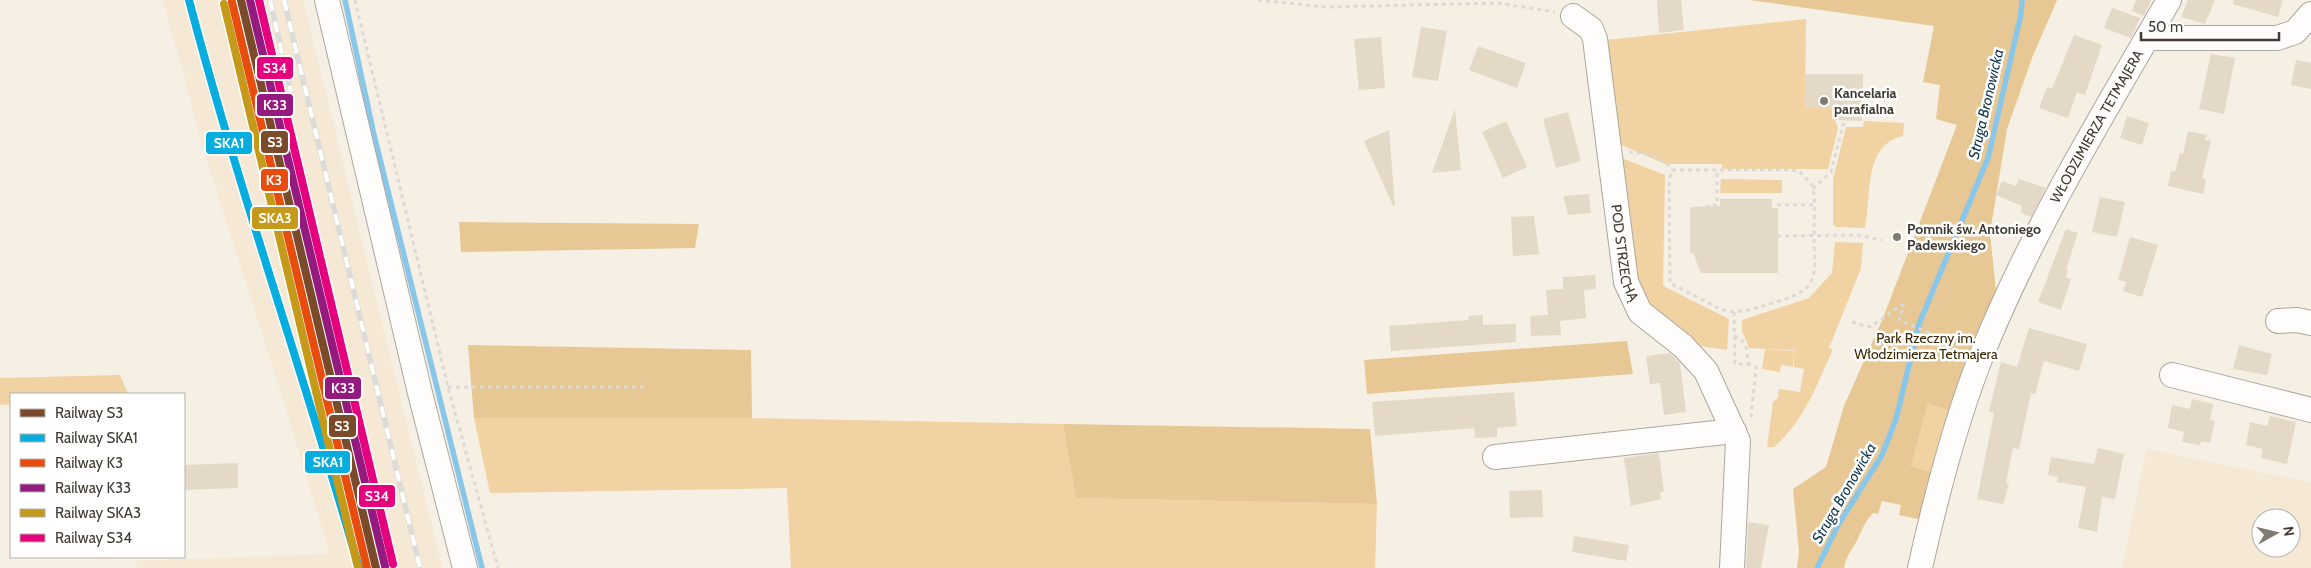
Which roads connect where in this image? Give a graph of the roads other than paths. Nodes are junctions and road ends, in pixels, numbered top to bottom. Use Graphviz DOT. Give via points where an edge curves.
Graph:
graph roads {
  1 [pos="327,0"];
  2 [pos="2169,0"];
  3 [pos="2311,14"];
  4 [pos="1573,16"];
  5 [pos="2147,38"];
  6 [pos="2278,321"];
  7 [pos="2311,323"];
  8 [pos="2172,375"];
  9 [pos="2311,410"];
  10 [pos="1742,428"];
  11 [pos="1495,457"];
  12 [pos="465,568"];
  13 [pos="1732,568"];
  14 [pos="1920,568"];
  1 -- 12 [label="street"];
  2 -- 5 [label="street, WŁODZIMIERZA TETMAJERA"];
  3 -- 5 [label="street" via="2295,32 2277,38"];
  4 -- 10 [label="street, POD STRZECHĄ" via="1591,29 1595,40 1626,282 1640,312 1683,346 1706,371"];
  5 -- 14 [label="street, WŁODZIMIERZA TETMAJERA" via="2051,206 1982,354 1950,452"];
  6 -- 7 [label="street"];
  8 -- 9 [label="street"];
  10 -- 11 [label="street"];
  10 -- 13 [label="street, POD STRZECHĄ" via="1738,441"];
}
